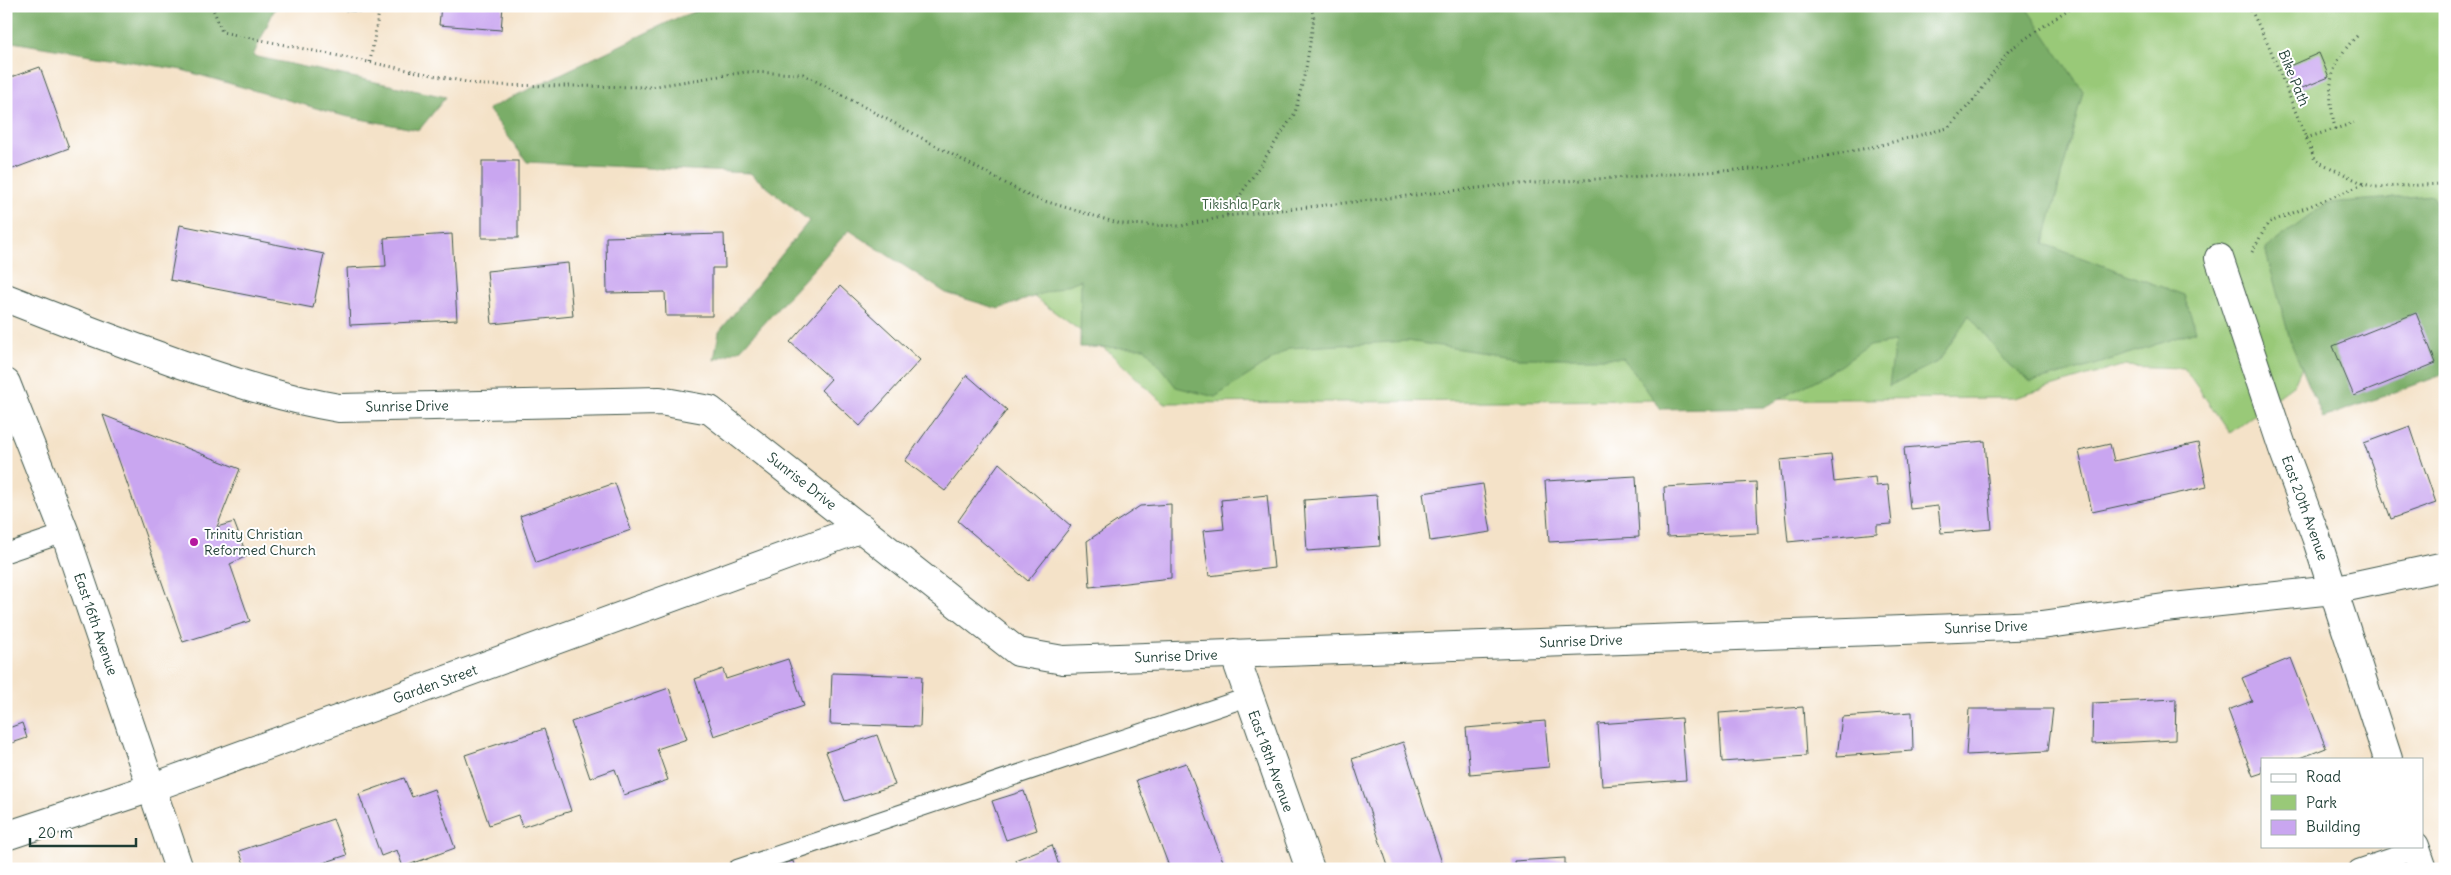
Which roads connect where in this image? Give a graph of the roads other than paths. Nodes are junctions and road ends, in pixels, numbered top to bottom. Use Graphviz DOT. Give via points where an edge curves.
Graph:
graph roads {
  1 [pos="2219,258"];
  2 [pos="6,298"];
  3 [pos="6,383"];
  4 [pos="862,528"];
  5 [pos="66,533"];
  6 [pos="6,553"];
  7 [pos="2445,566"];
  8 [pos="2333,590"];
  9 [pos="1234,653"];
  10 [pos="1248,696"];
  11 [pos="2388,758"];
  12 [pos="151,788"];
  13 [pos="6,836"];
  14 [pos="2418,855"];
  15 [pos="178,869"];
  16 [pos="737,869"];
  17 [pos="1310,869"];
  18 [pos="2358,869"];
  1 -- 8 [label="street, East 20th Avenue"];
  2 -- 4 [label="street, Sunrise Drive" via="200,370 295,401 330,407 660,401 710,410"];
  3 -- 5 [label="street, East 16th Avenue"];
  4 -- 9 [label="street, Sunrise Drive" via="1018,652 1063,660"];
  4 -- 12 [label="street, Garden Street"];
  5 -- 6 [label="lane"];
  5 -- 12 [label="street, East 16th Avenue"];
  7 -- 8 [label="street, Sunrise Drive"];
  8 -- 9 [label="street, Sunrise Drive" via="2042,625"];
  8 -- 11 [label="street, East 20th Avenue"];
  9 -- 10 [label="street, East 18th Avenue"];
  10 -- 16 [label="lane"];
  10 -- 17 [label="street, East 18th Avenue"];
  12 -- 13 [label="street, Garden Street"];
  12 -- 15 [label="street, East 16th Avenue"];
  14 -- 18 [label="lane"];
}
